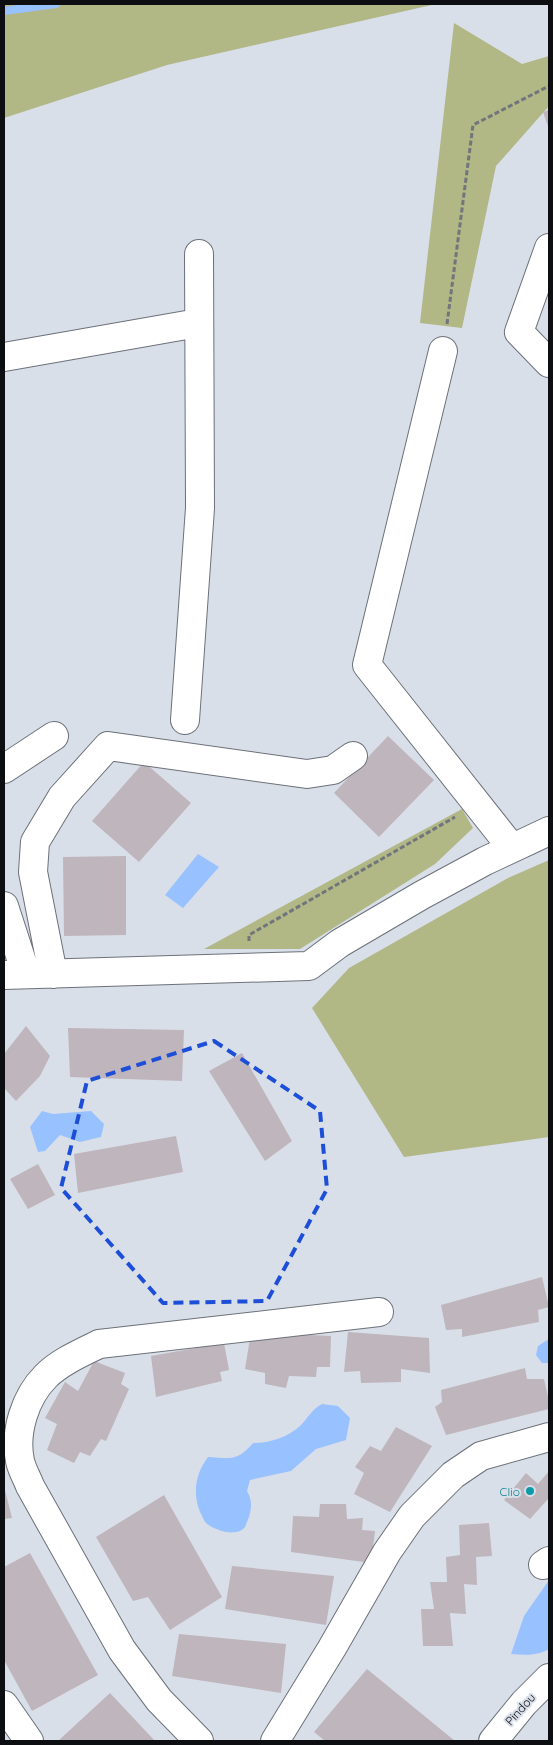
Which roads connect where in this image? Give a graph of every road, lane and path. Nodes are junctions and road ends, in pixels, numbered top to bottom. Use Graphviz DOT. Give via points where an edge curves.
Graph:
graph roads {
  1 [pos="549,86"];
  2 [pos="549,248"];
  3 [pos="199,254"];
  4 [pos="198,323"];
  5 [pos="443,351"];
  6 [pos="4,357"];
  7 [pos="549,363"];
  8 [pos="185,720"];
  9 [pos="54,736"];
  10 [pos="353,756"];
  11 [pos="4,769"];
  12 [pos="477,804"];
  13 [pos="549,831"];
  14 [pos="512,848"];
  15 [pos="4,906"];
  16 [pos="253,968"];
  17 [pos="15,974"];
  18 [pos="53,974"];
  19 [pos="378,1312"];
  20 [pos="549,1437"];
  21 [pos="549,1678"];
  22 [pos="4,1706"];
  23 [pos="28,1741"];
  24 [pos="199,1741"];
  25 [pos="275,1741"];
  26 [pos="493,1741"];
  1 -- 5 [label="path" via="473,125"];
  2 -- 7 [label="street" via="519,332"];
  3 -- 4 [label="street"];
  4 -- 6 [label="street"];
  4 -- 8 [label="street" via="200,508"];
  5 -- 12 [label="street" via="368,665"];
  9 -- 11 [label="street"];
  10 -- 18 [label="street" via="332,770 307,774 108,746 62,797 35,842 33,872"];
  12 -- 14 [label="street"];
  12 -- 16 [label="path" via="249,935"];
  13 -- 14 [label="street"];
  14 -- 16 [label="street" via="340,943 309,966"];
  15 -- 17 [label="street"];
  16 -- 18 [label="street"];
  17 -- 18 [label="street"];
  19 -- 24 [label="street" via="98,1344 72,1357 46,1376 28,1402 19,1430 20,1461 30,1486 122,1650 159,1700"];
  20 -- 25 [label="street" via="481,1456 453,1476 412,1516 387,1552"];
  21 -- 26 [label="street, Pindou"];
  22 -- 23 [label="street"];
}
